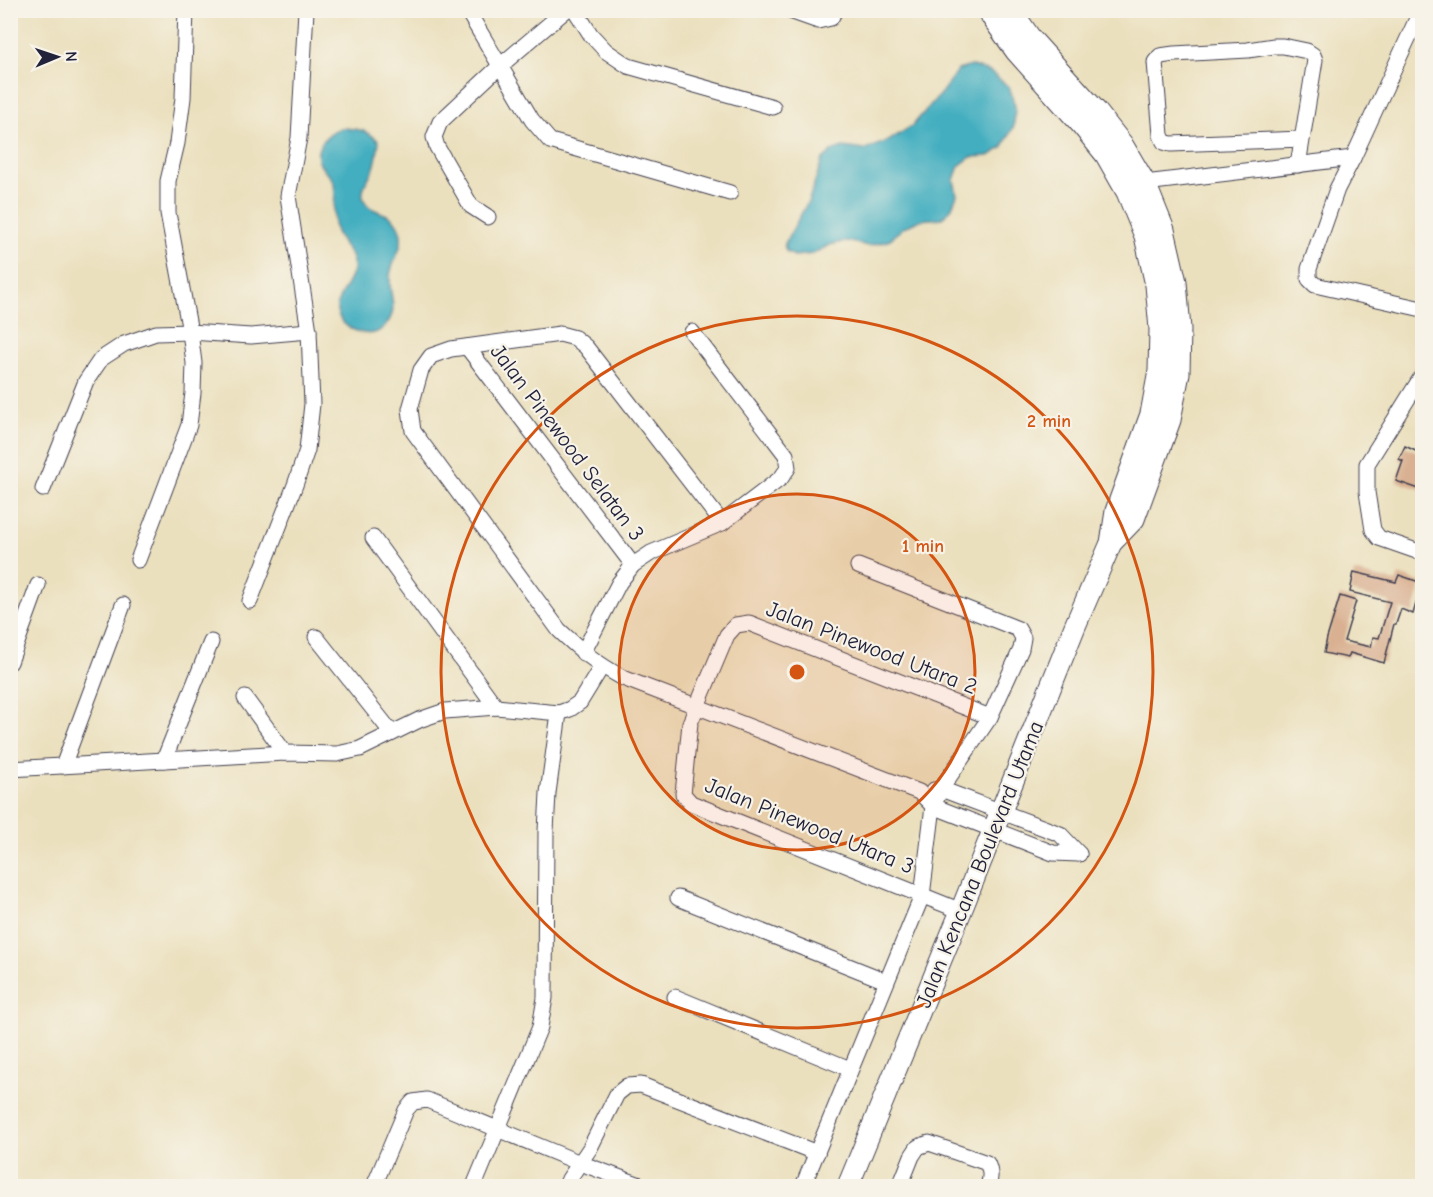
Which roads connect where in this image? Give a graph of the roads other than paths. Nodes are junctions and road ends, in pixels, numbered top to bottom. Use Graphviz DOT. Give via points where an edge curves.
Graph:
graph roads {
  1 [pos="186,10"];
  2 [pos="306,10"];
  3 [pos="467,10"];
  4 [pos="566,10"];
  5 [pos="575,10"];
  6 [pos="787,10"];
  7 [pos="989,10"];
  8 [pos="1011,10"];
  9 [pos="1421,10"];
  10 [pos="833,14"];
  11 [pos="500,66"];
  12 [pos="773,107"];
  13 [pos="1302,139"];
  14 [pos="1353,158"];
  15 [pos="1298,165"];
  16 [pos="1136,188"];
  17 [pos="730,193"];
  18 [pos="488,218"];
  19 [pos="1422,309"];
  20 [pos="309,331"];
  21 [pos="190,332"];
  22 [pos="692,332"];
  23 [pos="467,347"];
  24 [pos="1422,376"];
  25 [pos="43,489"];
  26 [pos="722,523"];
  27 [pos="373,538"];
  28 [pos="1422,553"];
  29 [pos="138,560"];
  30 [pos="633,565"];
  31 [pos="858,566"];
  32 [pos="38,585"];
  33 [pos="250,601"];
  34 [pos="123,605"];
  35 [pos="316,637"];
  36 [pos="211,642"];
  37 [pos="583,653"];
  38 [pos="10,662"];
  39 [pos="602,666"];
  40 [pos="244,698"];
  41 [pos="697,706"];
  42 [pos="496,707"];
  43 [pos="559,713"];
  44 [pos="990,717"];
  45 [pos="392,733"];
  46 [pos="285,753"];
  47 [pos="164,760"];
  48 [pos="63,766"];
  49 [pos="10,769"];
  50 [pos="941,789"];
  51 [pos="919,792"];
  52 [pos="933,806"];
  53 [pos="996,820"];
  54 [pos="922,896"];
  55 [pos="678,898"];
  56 [pos="961,911"];
  57 [pos="886,981"];
  58 [pos="675,998"];
  59 [pos="850,1070"];
  60 [pos="498,1129"];
  61 [pos="817,1153"];
  62 [pos="580,1163"];
  63 [pos="374,1186"];
  64 [pos="474,1186"];
  65 [pos="566,1186"];
  66 [pos="643,1186"];
  67 [pos="803,1186"];
  68 [pos="848,1186"];
  69 [pos="900,1186"];
  70 [pos="988,1186"];
  1 -- 21 [label="street" via="183,98 168,181 168,213"];
  2 -- 20 [label="street" via="299,138 288,196"];
  3 -- 11 [label="street"];
  4 -- 11 [label="street"];
  5 -- 12 [label="street" via="606,51 628,66"];
  6 -- 10 [label="street" via="818,21"];
  7 -- 16 [label="street, Jalan Kencana Boulevard Utama" via="1016,51"];
  8 -- 16 [label="street, Jalan Kencana Boulevard Utama" via="1122,144"];
  9 -- 14 [label="street"];
  11 -- 17 [label="street" via="532,120 550,141"];
  11 -- 18 [label="street" via="440,122 434,137 471,206"];
  13 -- 13 [label="street" via="1164,142 1155,62 1160,56 1174,54 1274,46 1307,51 1314,60"];
  13 -- 15 [label="street"];
  14 -- 15 [label="street"];
  14 -- 19 [label="street" via="1336,189 1309,279 1314,285"];
  15 -- 16 [label="street"];
  16 -- 53 [label="street, Jalan Kencana Boulevard Utama" via="1156,285 1160,329 1159,371 1151,414 1116,511 1111,543"];
  20 -- 21 [label="street" via="251,336"];
  20 -- 33 [label="street" via="312,404 307,450"];
  21 -- 25 [label="street" via="156,333 101,359 86,381"];
  21 -- 29 [label="street" via="194,363 189,425"];
  22 -- 26 [label="street" via="786,455 788,468 781,478"];
  23 -- 26 [label="street" via="560,334 575,338 586,347"];
  23 -- 30 [label="street, Jalan Pinewood Selatan 3"];
  23 -- 37 [label="street" via="431,356 421,370 410,409 412,431 560,630"];
  24 -- 28 [label="street" via="1367,464 1367,492 1376,535"];
  26 -- 30 [label="street" via="651,553"];
  27 -- 42 [label="street"];
  30 -- 37 [label="street" via="619,583"];
  31 -- 44 [label="street" via="1018,629 1023,638 1021,649"];
  32 -- 38 [label="street"];
  34 -- 48 [label="street"];
  35 -- 45 [label="street"];
  36 -- 47 [label="street"];
  37 -- 39 [label="street"];
  39 -- 41 [label="street"];
  39 -- 43 [label="street" via="580,702"];
  40 -- 46 [label="street"];
  41 -- 44 [label="street, Jalan Pinewood Utara 2" via="727,635 736,625 749,623"];
  41 -- 51 [label="street"];
  41 -- 54 [label="street, Jalan Pinewood Utara 3" via="690,723 683,794 691,803"];
  42 -- 43 [label="street"];
  42 -- 45 [label="street" via="445,711"];
  43 -- 60 [label="street" via="546,831 545,998 540,1027"];
  44 -- 50 [label="street"];
  45 -- 46 [label="street" via="360,749 337,754"];
  46 -- 47 [label="street"];
  47 -- 48 [label="street"];
  48 -- 49 [label="street"];
  50 -- 51 [label="street"];
  50 -- 52 [label="street"];
  50 -- 53 [label="street"];
  51 -- 52 [label="street"];
  52 -- 53 [label="street"];
  52 -- 54 [label="street"];
  53 -- 56 [label="street, Jalan Kencana Boulevard Utama"];
  54 -- 56 [label="street, Jalan Pinewood Utara 3"];
  54 -- 57 [label="street"];
  55 -- 57 [label="street"];
  56 -- 68 [label="street, Jalan Kencana Boulevard Utama"];
  57 -- 59 [label="street"];
  58 -- 59 [label="street"];
  59 -- 61 [label="street"];
  60 -- 62 [label="street"];
  60 -- 63 [label="street" via="427,1100 413,1102"];
  60 -- 64 [label="street"];
  61 -- 62 [label="street" via="641,1085 627,1086 616,1094"];
  61 -- 67 [label="street"];
  62 -- 65 [label="street"];
  62 -- 66 [label="street"];
  69 -- 70 [label="street" via="918,1147 929,1143 987,1163 991,1179"];
}
